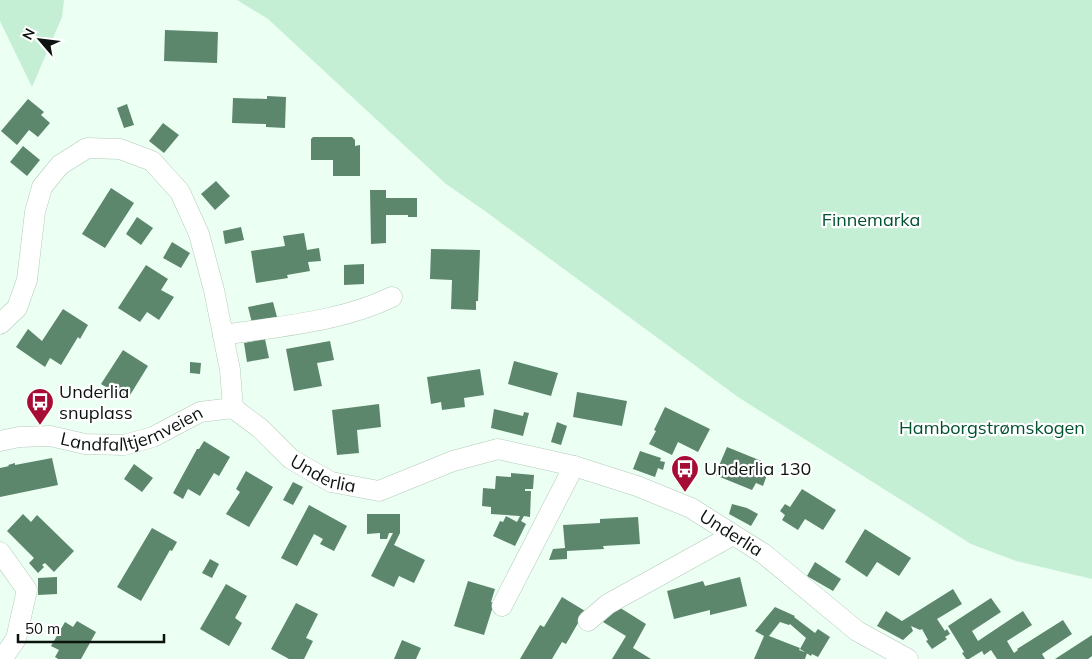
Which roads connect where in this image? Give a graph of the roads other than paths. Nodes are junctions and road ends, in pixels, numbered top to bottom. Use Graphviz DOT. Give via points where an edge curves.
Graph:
graph roads {
  1 [pos="392,297"];
  2 [pos="0,324"];
  3 [pos="223,335"];
  4 [pos="233,408"];
  5 [pos="0,441"];
  6 [pos="574,466"];
  7 [pos="733,534"];
  8 [pos="0,552"];
  9 [pos="502,606"];
  10 [pos="588,621"];
  11 [pos="2,659"];
  12 [pos="908,659"];
  1 -- 3 [label="street" via="348,314"];
  2 -- 3 [label="street" via="17,308 27,280 35,212 42,187 60,165 87,148 120,149 152,161 180,192 199,234"];
  3 -- 4 [label="street"];
  4 -- 5 [label="street, Landfalltjernveien" via="200,412 153,437 124,445 85,444 50,436"];
  4 -- 6 [label="street, Underlia" via="261,429 291,459 331,482 379,491 453,461 498,449"];
  6 -- 7 [label="street, Underlia" via="691,508"];
  6 -- 9 [label="street"];
  7 -- 10 [label="street" via="608,604"];
  7 -- 12 [label="street, Underlia" via="764,554 856,631"];
  8 -- 11 [label="street" via="27,590 16,639"];
}
